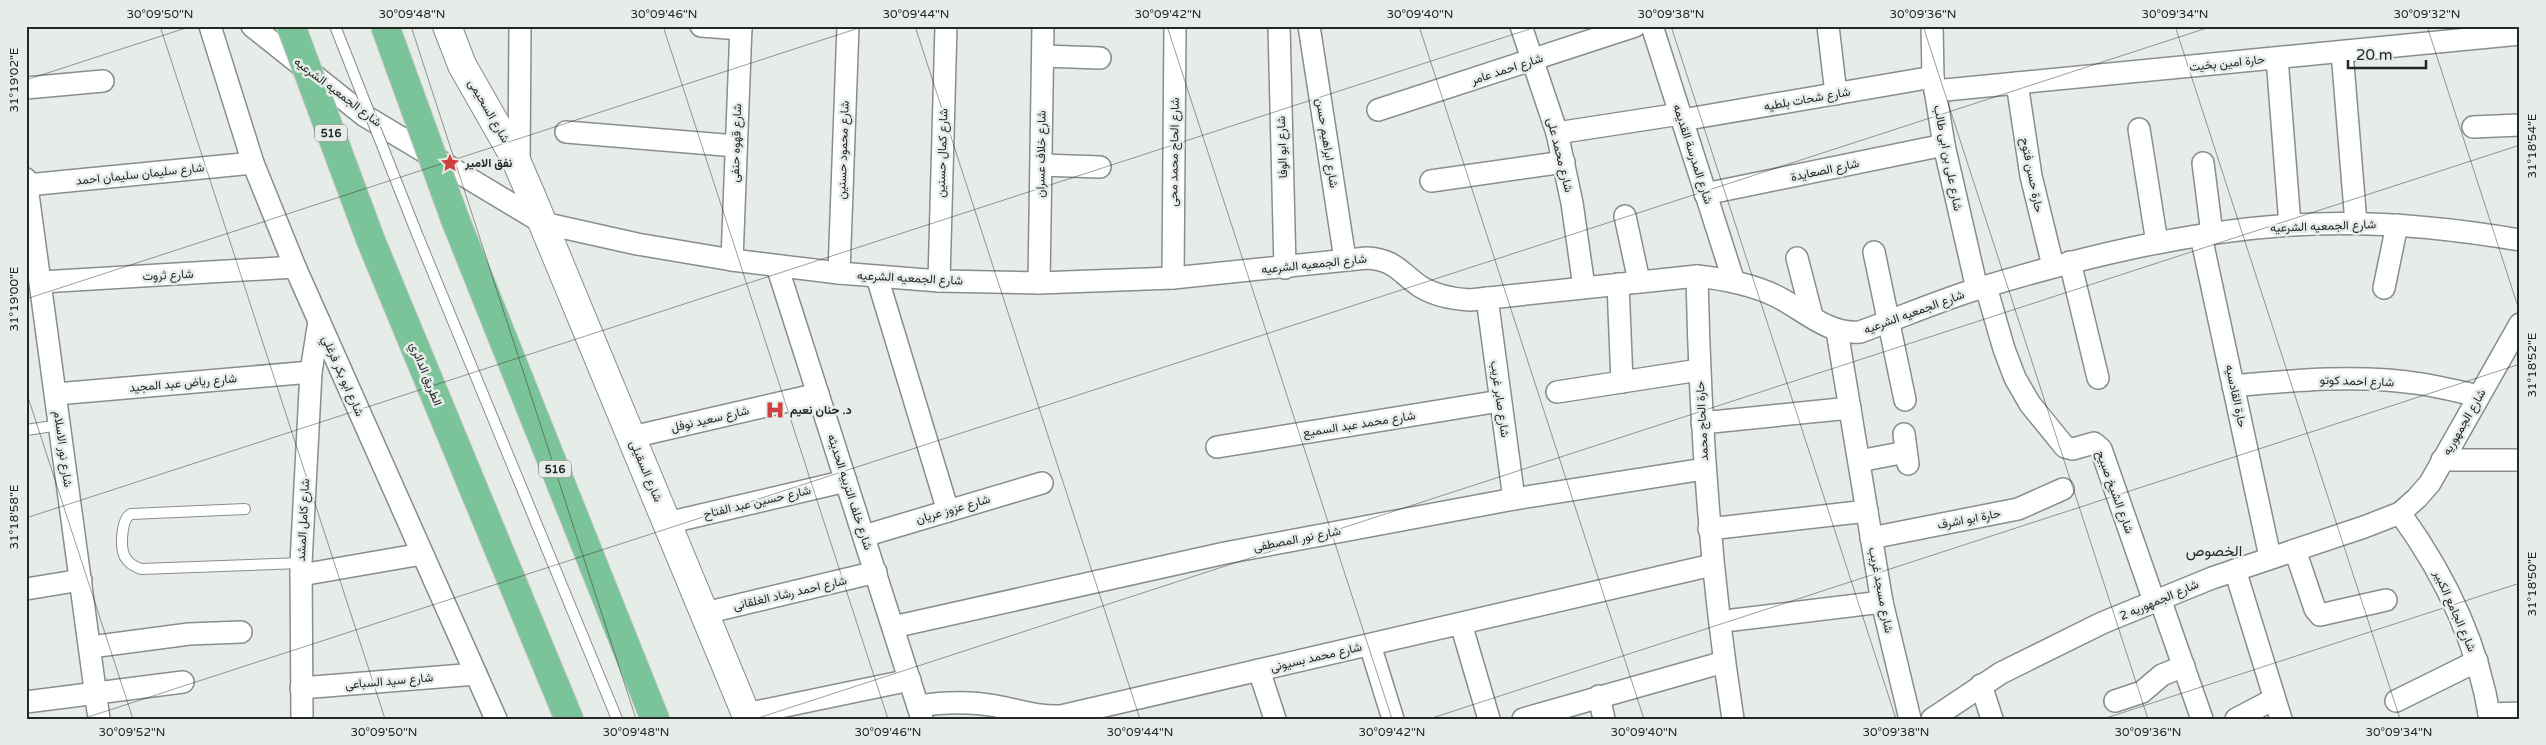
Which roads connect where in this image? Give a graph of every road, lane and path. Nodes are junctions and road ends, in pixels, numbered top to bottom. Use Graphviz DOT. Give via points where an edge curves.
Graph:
graph roads {
  1 [pos="210,26"];
  2 [pos="252,26"];
  3 [pos="291,26"];
  4 [pos="335,26"];
  5 [pos="385,26"];
  6 [pos="447,26"];
  7 [pos="520,26"];
  8 [pos="701,26"];
  9 [pos="848,26"];
  10 [pos="946,26"];
  11 [pos="1043,26"];
  12 [pos="1175,26"];
  13 [pos="1279,26"];
  14 [pos="1309,26"];
  15 [pos="1521,26"];
  16 [pos="1635,26"];
  17 [pos="1652,26"];
  18 [pos="1828,26"];
  19 [pos="1932,26"];
  20 [pos="741,28"];
  21 [pos="2520,34"];
  22 [pos="2342,52"];
  23 [pos="1043,56"];
  24 [pos="1100,58"];
  25 [pos="2277,58"];
  26 [pos="1532,60"];
  27 [pos="103,81"];
  28 [pos="2017,83"];
  29 [pos="1934,84"];
  30 [pos="26,88"];
  31 [pos="1836,94"];
  32 [pos="1378,110"];
  33 [pos="1681,117"];
  34 [pos="2520,125"];
  35 [pos="2473,128"];
  36 [pos="2139,129"];
  37 [pos="566,132"];
  38 [pos="1557,132"];
  39 [pos="1944,145"];
  40 [pos="736,146"];
  41 [pos="1564,162"];
  42 [pos="253,163"];
  43 [pos="2204,163"];
  44 [pos="1041,165"];
  45 [pos="519,166"];
  46 [pos="1100,167"];
  47 [pos="1431,181"];
  48 [pos="27,182"];
  49 [pos="1705,194"];
  50 [pos="1625,216"];
  51 [pos="543,223"];
  52 [pos="2356,223"];
  53 [pos="2290,225"];
  54 [pos="2397,225"];
  55 [pos="2206,235"];
  56 [pos="2520,240"];
  57 [pos="2157,243"];
  58 [pos="1874,252"];
  59 [pos="31,254"];
  60 [pos="1797,258"];
  61 [pos="1345,259"];
  62 [pos="732,260"];
  63 [pos="2062,264"];
  64 [pos="777,266"];
  65 [pos="295,267"];
  66 [pos="1285,268"];
  67 [pos="839,273"];
  68 [pos="1697,276"];
  69 [pos="877,277"];
  70 [pos="1173,278"];
  71 [pos="939,280"];
  72 [pos="1640,281"];
  73 [pos="40,282"];
  74 [pos="1734,282"];
  75 [pos="1039,283"];
  76 [pos="1618,284"];
  77 [pos="1584,287"];
  78 [pos="1981,288"];
  79 [pos="2384,288"];
  80 [pos="1487,298"];
  81 [pos="1812,316"];
  82 [pos="319,321"];
  83 [pos="1889,322"];
  84 [pos="2520,324"];
  85 [pos="1838,331"];
  86 [pos="1699,370"];
  87 [pos="310,372"];
  88 [pos="2098,378"];
  89 [pos="1622,382"];
  90 [pos="2233,386"];
  91 [pos="1557,392"];
  92 [pos="56,394"];
  93 [pos="818,394"];
  94 [pos="2479,396"];
  95 [pos="1905,400"];
  96 [pos="1500,401"];
  97 [pos="1850,408"];
  98 [pos="1702,423"];
  99 [pos="60,425"];
  100 [pos="26,430"];
  101 [pos="632,437"];
  102 [pos="1217,447"];
  103 [pos="1906,450"];
  104 [pos="2442,460"];
  105 [pos="2516,460"];
  106 [pos="1859,461"];
  107 [pos="1704,469"];
  108 [pos="846,481"];
  109 [pos="1042,483"];
  110 [pos="2063,489"];
  111 [pos="1514,499"];
  112 [pos="246,508"];
  113 [pos="948,511"];
  114 [pos="1866,511"];
  115 [pos="2400,513"];
  116 [pos="667,523"];
  117 [pos="1709,529"];
  118 [pos="864,536"];
  119 [pos="1871,538"];
  120 [pos="2295,550"];
  121 [pos="422,554"];
  122 [pos="2270,557"];
  123 [pos="1712,565"];
  124 [pos="301,569"];
  125 [pos="2235,570"];
  126 [pos="876,572"];
  127 [pos="82,580"];
  128 [pos="26,589"];
  129 [pos="2157,600"];
  130 [pos="2386,600"];
  131 [pos="1882,602"];
  132 [pos="705,613"];
  133 [pos="1733,620"];
  134 [pos="1461,624"];
  135 [pos="893,627"];
  136 [pos="242,632"];
  137 [pos="1370,645"];
  138 [pos="91,648"];
  139 [pos="2477,661"];
  140 [pos="1724,662"];
  141 [pos="2184,666"];
  142 [pos="1259,670"];
  143 [pos="476,674"];
  144 [pos="910,680"];
  145 [pos="183,682"];
  146 [pos="1981,686"];
  147 [pos="301,688"];
  148 [pos="96,693"];
  149 [pos="1599,696"];
  150 [pos="2115,701"];
  151 [pos="2396,701"];
  152 [pos="26,702"];
  153 [pos="2278,709"];
  154 [pos="920,712"];
  155 [pos="2520,713"];
  156 [pos="747,716"];
  157 [pos="2490,716"];
  158 [pos="99,719"];
  159 [pos="302,719"];
  160 [pos="496,719"];
  161 [pos="569,719"];
  162 [pos="617,719"];
  163 [pos="655,719"];
  164 [pos="1275,719"];
  165 [pos="1393,719"];
  166 [pos="1489,719"];
  167 [pos="1522,719"];
  168 [pos="1604,719"];
  169 [pos="1733,719"];
  170 [pos="1910,719"];
  171 [pos="1932,719"];
  172 [pos="1992,719"];
  173 [pos="2202,719"];
  174 [pos="2236,719"];
  1 -- 42 [label="street, شارع ابو بكر فرغلي"];
  2 -- 51 [label="street, شارع الجمعيه الشرعيه" via="365,116"];
  3 -- 161 [label="highway, الطريق الدائري / 516, bridge" via="371,241"];
  4 -- 162 [label="lane, bridge"];
  5 -- 163 [label="highway, 516, bridge" via="455,219"];
  6 -- 45 [label="street, شارع السحيمى" via="462,65"];
  7 -- 45 [label="street"];
  8 -- 20 [label="street"];
  9 -- 67 [label="street, شارع محمود حسنين"];
  10 -- 71 [label="street, شارع كمال حسنين"];
  11 -- 23 [label="street, شارع خلاف عسران"];
  12 -- 70 [label="street, شارع الحاج محمد محى"];
  13 -- 66 [label="street, شارع ابو الوفا"];
  14 -- 61 [label="street, شارع ابراهيم حسن"];
  15 -- 26 [label="street, شارع محمد على"];
  16 -- 26 [label="street, شارع احمد عامر"];
  17 -- 33 [label="street, شارع المدرسة القديمه"];
  18 -- 31 [label="street"];
  19 -- 29 [label="street, شارع على بن ابى طالب"];
  20 -- 40 [label="street, شارع قهوه حنفى"];
  21 -- 22 [label="street, حارة امين بخيت"];
  22 -- 25 [label="street, حارة امين بخيت"];
  22 -- 52 [label="street"];
  23 -- 24 [label="street"];
  23 -- 44 [label="street, شارع خلاف عسران"];
  25 -- 28 [label="street, حارة امين بخيت"];
  25 -- 53 [label="street"];
  26 -- 32 [label="street, شارع احمد عامر"];
  26 -- 38 [label="street, شارع محمد على"];
  27 -- 30 [label="street"];
  28 -- 29 [label="street, حارة امين بخيت"];
  28 -- 63 [label="street, حارة حسن فتوح" via="2031,176"];
  29 -- 31 [label="street, شارع شحات بلطيه"];
  29 -- 39 [label="street, شارع على بن ابى طالب"];
  31 -- 33 [label="street, شارع شحات بلطيه"];
  33 -- 38 [label="street, شارع شحات بلطيه"];
  33 -- 49 [label="street, شارع المدرسة القديمه"];
  34 -- 35 [label="street"];
  36 -- 57 [label="street"];
  37 -- 40 [label="street"];
  38 -- 41 [label="street, شارع محمد على"];
  39 -- 49 [label="street, شارع الصعايدة"];
  39 -- 78 [label="street, شارع على بن ابى طالب"];
  40 -- 62 [label="street, شارع قهوه حنفى"];
  41 -- 47 [label="street"];
  41 -- 77 [label="street, شارع محمد على"];
  42 -- 48 [label="street, شارع سليمان سليمان احمد"];
  42 -- 65 [label="street, شارع ابو بكر فرغلي"];
  43 -- 55 [label="street, حارة القادسيه"];
  44 -- 46 [label="street"];
  44 -- 75 [label="street, شارع خلاف عسران"];
  45 -- 51 [label="street, شارع السحيمى"];
  48 -- 59 [label="street, شارع نور الاسلام"];
  49 -- 74 [label="street, شارع المدرسة القديمه"];
  50 -- 72 [label="street"];
  51 -- 62 [label="street, شارع الجمعيه الشرعيه" via="637,244"];
  51 -- 101 [label="street, شارع السقيلى"];
  52 -- 53 [label="street, شارع الجمعيه الشرعيه"];
  52 -- 54 [label="street, شارع الجمعيه الشرعيه"];
  53 -- 55 [label="street, شارع الجمعيه الشرعيه"];
  54 -- 56 [label="street, شارع الجمعيه الشرعيه"];
  54 -- 79 [label="street"];
  55 -- 57 [label="street, شارع الجمعيه الشرعيه"];
  55 -- 90 [label="street, حارة القادسيه"];
  57 -- 63 [label="street, شارع الجمعيه الشرعيه"];
  58 -- 83 [label="street"];
  59 -- 73 [label="street, شارع نور الاسلام"];
  60 -- 81 [label="street"];
  61 -- 66 [label="street, شارع الجمعيه الشرعيه"];
  61 -- 80 [label="street, شارع الجمعيه الشرعيه" via="1382,259 1396,265 1421,287 1438,295 1470,300"];
  62 -- 64 [label="street, شارع الجمعيه الشرعيه"];
  63 -- 78 [label="street, شارع الجمعيه الشرعيه"];
  63 -- 88 [label="street, حارة حسن فتوح"];
  64 -- 67 [label="street, شارع الجمعيه الشرعيه"];
  64 -- 93 [label="street, شارع خلف التربيه الحديثه"];
  65 -- 73 [label="street, شارع ثروت"];
  65 -- 82 [label="street, شارع ابو بكر فرغلي"];
  66 -- 70 [label="street, شارع الجمعيه الشرعيه"];
  67 -- 69 [label="street, شارع الجمعيه الشرعيه"];
  68 -- 72 [label="street, شارع الجمعيه الشرعيه"];
  68 -- 74 [label="street, شارع الجمعيه الشرعيه"];
  68 -- 86 [label="street, حارة الحاج محمد"];
  69 -- 71 [label="street, شارع الجمعيه الشرعيه"];
  69 -- 113 [label="street"];
  70 -- 75 [label="street, شارع الجمعيه الشرعيه"];
  71 -- 75 [label="street, شارع الجمعيه الشرعيه"];
  72 -- 76 [label="street, شارع الجمعيه الشرعيه"];
  73 -- 92 [label="street, شارع نور الاسلام"];
  74 -- 81 [label="street, شارع الجمعيه الشرعيه" via="1775,295"];
  76 -- 77 [label="street, شارع الجمعيه الشرعيه"];
  76 -- 89 [label="street"];
  77 -- 80 [label="street, شارع الجمعيه الشرعيه"];
  78 -- 83 [label="street, شارع الجمعيه الشرعيه"];
  78 -- 129 [label="street, شارع الشيخ صبيح" via="2008,364 2030,404 2065,447 2073,449 2094,443 2100,447"];
  80 -- 96 [label="street, شارع صابر غريب"];
  81 -- 85 [label="street, شارع الجمعيه الشرعيه"];
  82 -- 87 [label="street, شارع كامل المشد"];
  82 -- 121 [label="street, شارع ابو بكر فرغلي"];
  83 -- 85 [label="street, شارع الجمعيه الشرعيه" via="1860,332"];
  83 -- 95 [label="street"];
  84 -- 94 [label="street, شارع الجمهوريه"];
  85 -- 97 [label="street, شارع مسجد غريب"];
  86 -- 89 [label="street"];
  86 -- 98 [label="street, حارة الحاج محمد"];
  87 -- 92 [label="street, شارع رياض عبد المجيد"];
  87 -- 124 [label="street, شارع كامل المشد"];
  89 -- 91 [label="street"];
  90 -- 94 [label="street, شارع احمد كوتو" via="2318,379 2375,380 2422,384"];
  90 -- 122 [label="street, حارة القادسيه"];
  92 -- 99 [label="street, شارع نور الاسلام"];
  93 -- 101 [label="street, شارع سعيد نوفل"];
  93 -- 108 [label="street, شارع خلف التربيه الحديثه"];
  94 -- 104 [label="street, شارع الجمهوريه"];
  96 -- 102 [label="street, شارع محمد عبد السميع"];
  96 -- 111 [label="street, شارع صابر غريب"];
  97 -- 98 [label="street"];
  97 -- 106 [label="street, شارع مسجد غريب"];
  98 -- 107 [label="street, حارة الحاج محمد"];
  99 -- 100 [label="lane"];
  99 -- 127 [label="street, شارع نور الاسلام"];
  101 -- 116 [label="street, شارع السقيلى"];
  103 -- 106 [label="street"];
  104 -- 105 [label="street"];
  104 -- 115 [label="street, شارع الجمهوريه" via="2423,491"];
  106 -- 114 [label="street, شارع مسجد غريب"];
  107 -- 111 [label="street, شارع نور المصطفى"];
  107 -- 117 [label="street, حارة الحاج محمد"];
  108 -- 116 [label="street, شارع حسين عبد الفتاح"];
  108 -- 118 [label="street, شارع خلف التربيه الحديثه"];
  109 -- 113 [label="street, شارع عزوز عريان"];
  110 -- 119 [label="street, حارة ابو اشرف" via="2018,509"];
  111 -- 135 [label="street, شارع نور المصطفى" via="1225,553"];
  112 -- 124 [label="lane" via="131,514 123,523 124,555 141,569"];
  113 -- 118 [label="street, شارع عزوز عريان"];
  114 -- 117 [label="street"];
  114 -- 119 [label="street, شارع مسجد غريب"];
  115 -- 120 [label="street, شارع الجمهوريه 2"];
  115 -- 139 [label="street, شارع الجامع الكبير" via="2427,550 2448,590"];
  116 -- 132 [label="street, شارع السقيلى"];
  117 -- 123 [label="street, حارة الحاج محمد"];
  118 -- 126 [label="street, شارع خلف التربيه الحديثه"];
  119 -- 131 [label="street, شارع مسجد غريب"];
  120 -- 122 [label="street, شارع الجمهوريه 2"];
  120 -- 130 [label="street" via="2315,609 2320,615"];
  121 -- 124 [label="street"];
  121 -- 143 [label="street, شارع ابو بكر فرغلي"];
  122 -- 125 [label="street, شارع الجمهوريه 2"];
  123 -- 134 [label="street, شارع محمد بسيونى"];
  123 -- 140 [label="street, حارة الحاج محمد"];
  124 -- 147 [label="street, شارع كامل المشد"];
  125 -- 129 [label="street, شارع الجمهوريه 2"];
  125 -- 153 [label="street"];
  126 -- 132 [label="street, شارع احمد رشاد الغلقانى"];
  126 -- 135 [label="street, شارع خلف التربيه الحديثه"];
  127 -- 128 [label="street"];
  127 -- 138 [label="street, شارع نور الاسلام"];
  129 -- 141 [label="street"];
  129 -- 146 [label="street, شارع الجمهوريه 2" via="2052,647"];
  131 -- 133 [label="street"];
  131 -- 170 [label="street, شارع مسجد غريب"];
  132 -- 156 [label="street, شارع السقيلى"];
  134 -- 137 [label="street, شارع محمد بسيونى"];
  134 -- 166 [label="street"];
  135 -- 144 [label="street, شارع خلف التربيه الحديثه"];
  136 -- 138 [label="street" via="189,634"];
  137 -- 142 [label="street, شارع محمد بسيونى"];
  137 -- 165 [label="street"];
  138 -- 148 [label="street, شارع نور الاسلام"];
  139 -- 151 [label="street"];
  139 -- 157 [label="street, شارع الجامع الكبير"];
  140 -- 149 [label="street"];
  140 -- 169 [label="street, حارة الحاج محمد"];
  141 -- 150 [label="street" via="2162,675 2142,692"];
  141 -- 173 [label="street"];
  142 -- 154 [label="street, شارع محمد بسيونى" via="1061,716 1032,715 978,703 938,703"];
  142 -- 164 [label="street"];
  143 -- 147 [label="street, شارع سيد السباعى"];
  143 -- 160 [label="street, شارع ابو بكر فرغلي"];
  144 -- 154 [label="street, شارع خلف التربيه الحديثه"];
  144 -- 156 [label="street"];
  145 -- 148 [label="street"];
  146 -- 171 [label="street, شارع الجمهوريه 2"];
  146 -- 172 [label="street"];
  147 -- 159 [label="street, شارع كامل المشد"];
  148 -- 152 [label="street"];
  148 -- 158 [label="street, شارع نور الاسلام"];
  149 -- 167 [label="street"];
  149 -- 168 [label="street"];
  153 -- 174 [label="street"];
  155 -- 157 [label="street"];
}
